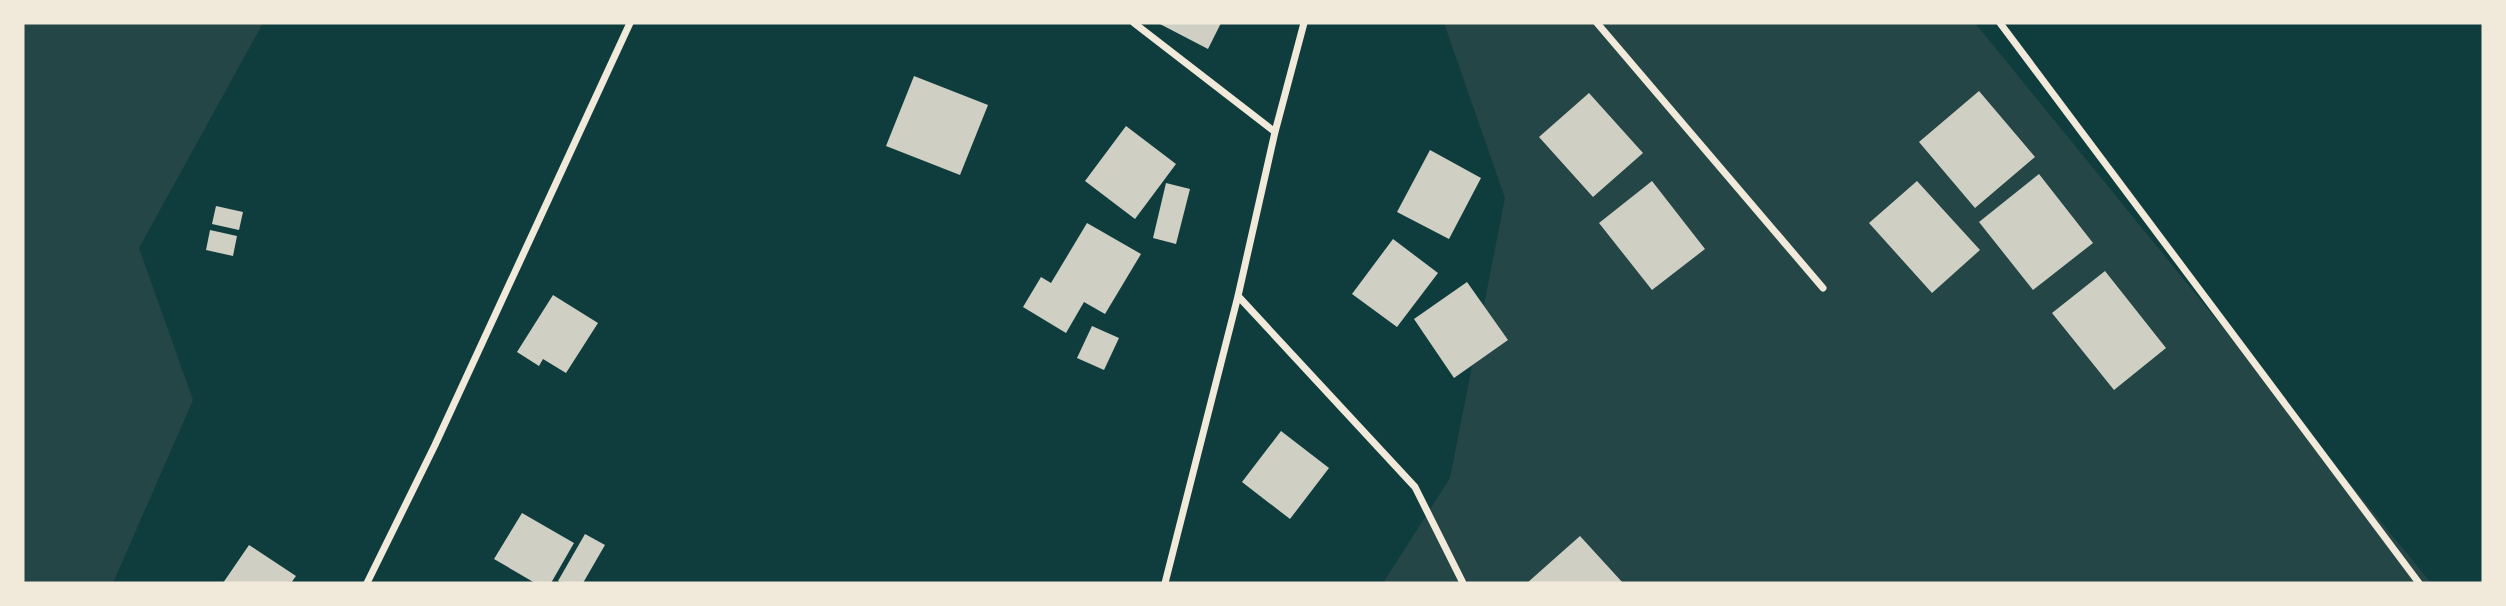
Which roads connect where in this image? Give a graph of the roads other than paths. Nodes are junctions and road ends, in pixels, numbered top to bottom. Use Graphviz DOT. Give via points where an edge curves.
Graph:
graph roads {
  1 [pos="630,23"];
  2 [pos="1134,23"];
  3 [pos="1304,23"];
  4 [pos="1597,23"];
  5 [pos="2000,23"];
  6 [pos="1275,132"];
  7 [pos="1823,288"];
  8 [pos="1238,296"];
  9 [pos="367,583"];
  10 [pos="1165,583"];
  11 [pos="1463,583"];
  12 [pos="2419,583"];
  1 -- 9 [label="street"];
  2 -- 6 [label="street"];
  3 -- 6 [label="street"];
  4 -- 7 [label="street"];
  5 -- 12 [label="street"];
  6 -- 8 [label="street"];
  8 -- 10 [label="street"];
  8 -- 11 [label="street" via="1415,487"];
}
